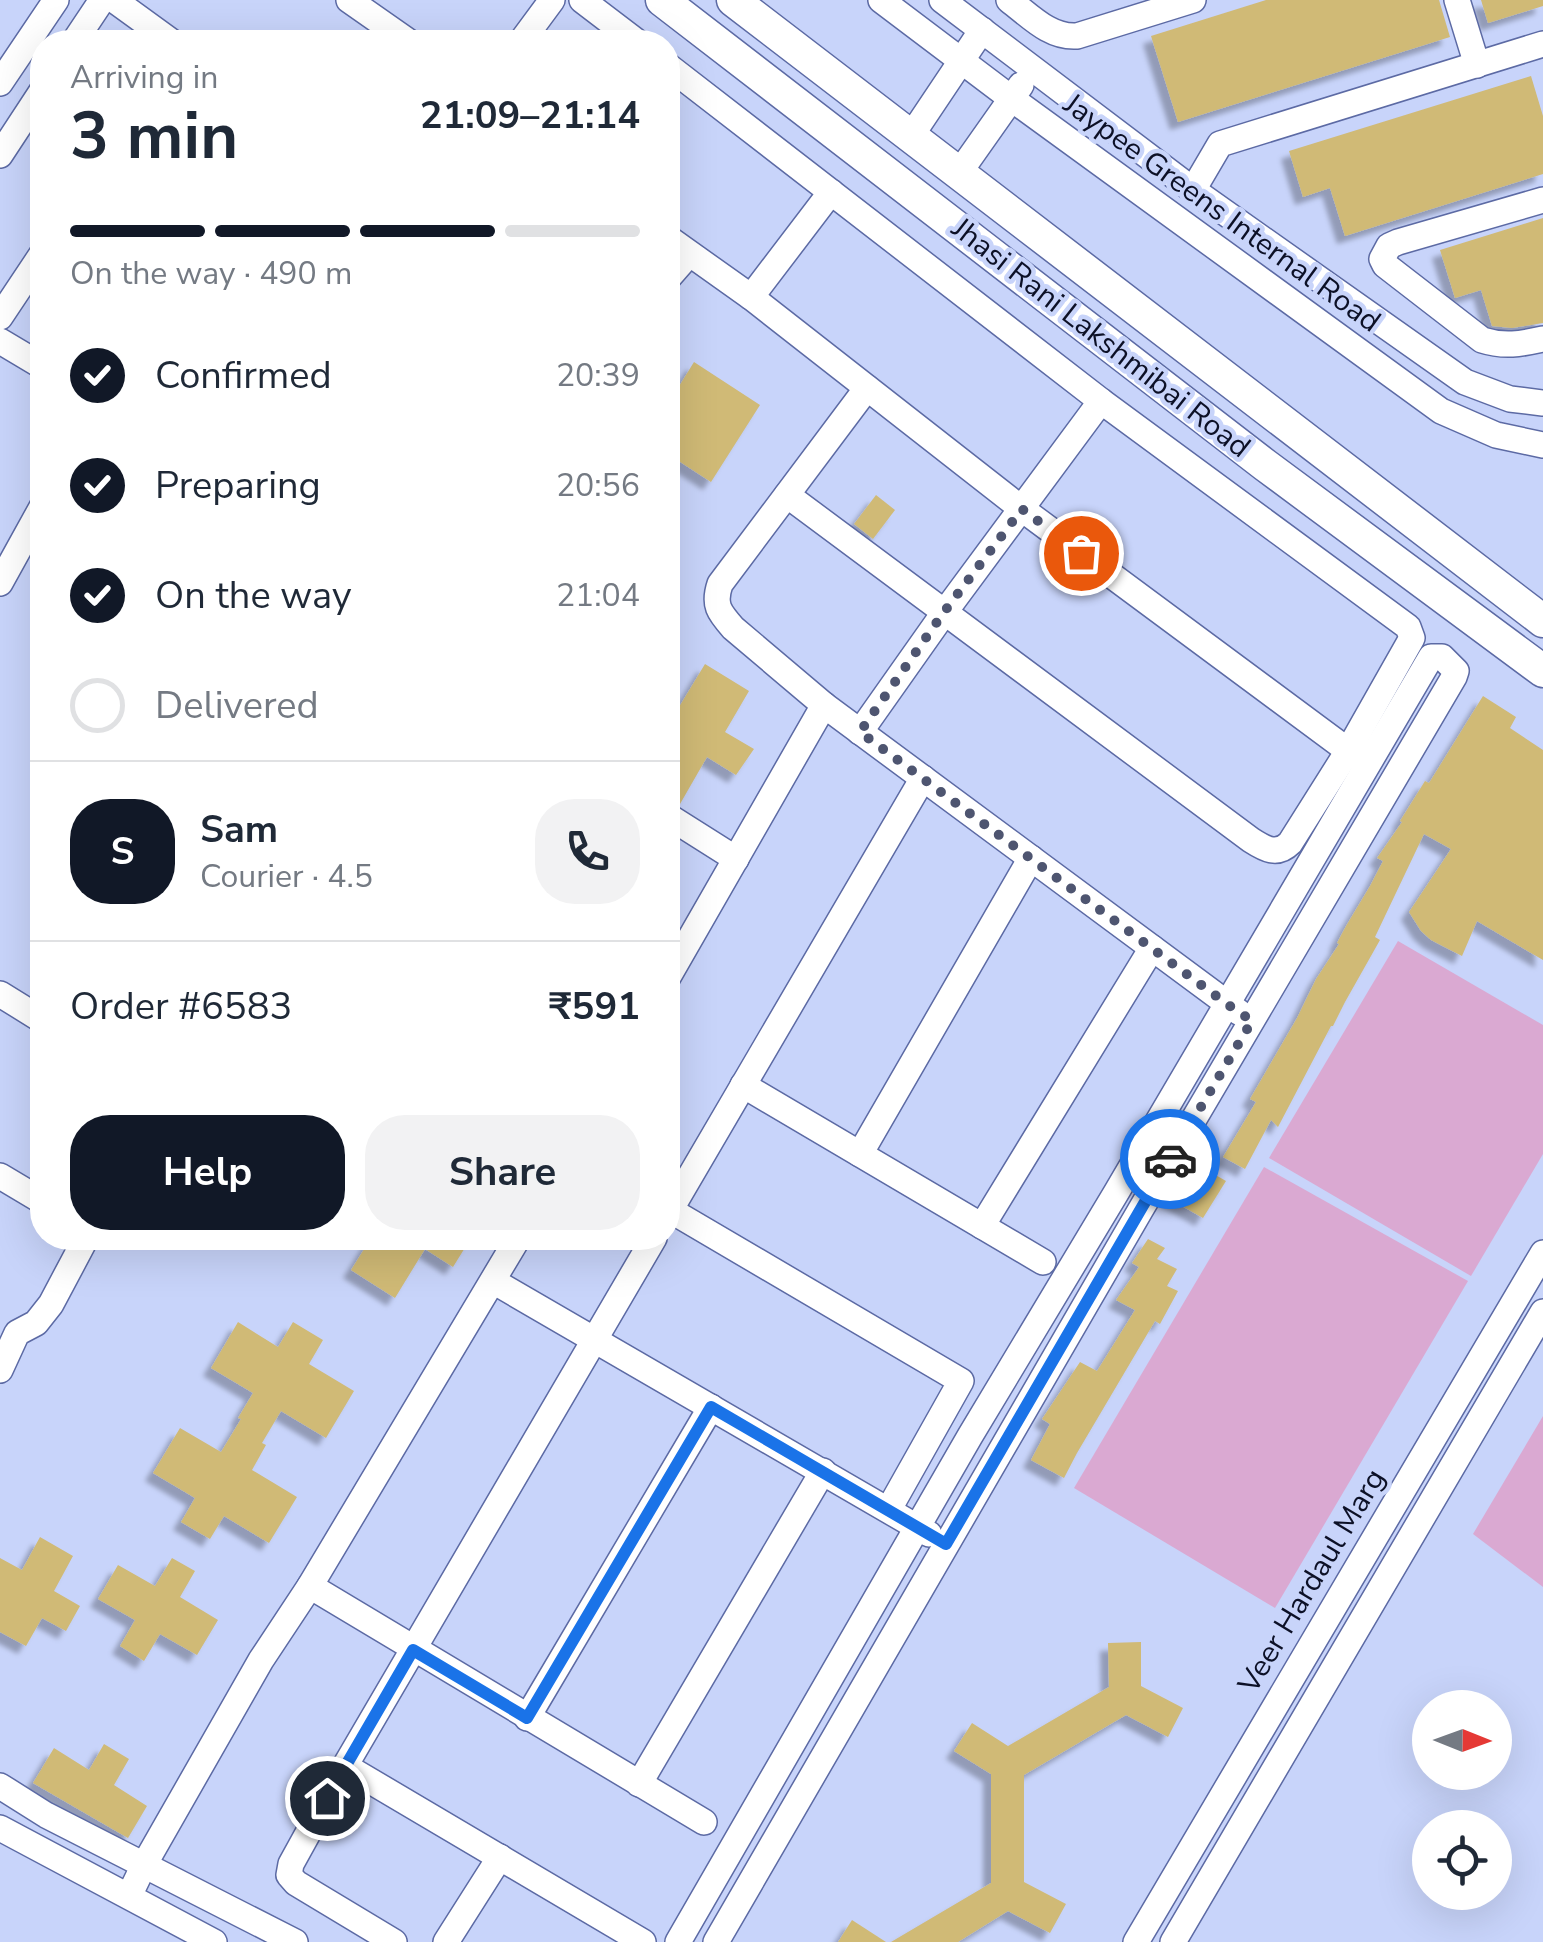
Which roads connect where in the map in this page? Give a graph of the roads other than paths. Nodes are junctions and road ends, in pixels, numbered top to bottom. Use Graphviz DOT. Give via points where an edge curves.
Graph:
graph roads {
  1 [pos="56,0"];
  2 [pos="102,0"];
  3 [pos="114,0"];
  4 [pos="349,0"];
  5 [pos="552,0"];
  6 [pos="582,0"];
  7 [pos="662,0"];
  8 [pos="733,0"];
  9 [pos="881,0"];
  10 [pos="942,0"];
  11 [pos="1009,0"];
  12 [pos="1193,0"];
  13 [pos="1457,0"];
  14 [pos="144,9"];
  15 [pos="36,30"];
  16 [pos="82,30"];
  17 [pos="162,30"];
  18 [pos="392,30"];
  19 [pos="530,30"];
  20 [pos="621,30"];
  21 [pos="982,30"];
  22 [pos="30,39"];
  23 [pos="1543,44"];
  24 [pos="962,62"];
  25 [pos="1476,65"];
  26 [pos="1033,68"];
  27 [pos="680,75"];
  28 [pos="0,84"];
  29 [pos="1012,100"];
  30 [pos="30,109"];
  31 [pos="911,136"];
  32 [pos="0,155"];
  33 [pos="959,173"];
  34 [pos="1193,190"];
  35 [pos="831,192"];
  36 [pos="1543,200"];
  37 [pos="680,247"];
  38 [pos="689,254"];
  39 [pos="680,264"];
  40 [pos="30,272"];
  41 [pos="751,298"];
  42 [pos="0,317"];
  43 [pos="1543,339"];
  44 [pos="0,341"];
  45 [pos="30,359"];
  46 [pos="867,388"];
  47 [pos="1101,401"];
  48 [pos="1543,403"];
  49 [pos="1543,444"];
  50 [pos="787,495"];
  51 [pos="1022,509"];
  52 [pos="30,529"];
  53 [pos="0,583"];
  54 [pos="944,612"];
  55 [pos="1543,621"];
  56 [pos="1543,670"];
  57 [pos="824,705"];
  58 [pos="860,732"];
  59 [pos="1358,758"];
  60 [pos="923,778"];
  61 [pos="680,824"];
  62 [pos="1031,858"];
  63 [pos="736,859"];
  64 [pos="1152,948"];
  65 [pos="680,956"];
  66 [pos="0,994"];
  67 [pos="1227,1004"];
  68 [pos="30,1007"];
  69 [pos="1252,1021"];
  70 [pos="743,1085"];
  71 [pos="860,1154"];
  72 [pos="0,1176"];
  73 [pos="680,1193"];
  74 [pos="30,1194"];
  75 [pos="680,1218"];
  76 [pos="982,1226"];
  77 [pos="79,1250"];
  78 [pos="511,1250"];
  79 [pos="647,1250"];
  80 [pos="1543,1252"];
  81 [pos="1043,1262"];
  82 [pos="492,1281"];
  83 [pos="1543,1312"];
  84 [pos="8,1331"];
  85 [pos="594,1340"];
  86 [pos="0,1370"];
  87 [pos="711,1407"];
  88 [pos="823,1471"];
  89 [pos="889,1509"];
  90 [pos="917,1528"];
  91 [pos="946,1544"];
  92 [pos="310,1586"];
  93 [pos="413,1650"];
  94 [pos="527,1718"];
  95 [pos="345,1766"];
  96 [pos="639,1784"];
  97 [pos="0,1786"];
  98 [pos="704,1822"];
  99 [pos="0,1828"];
  100 [pos="500,1857"];
  101 [pos="144,1865"];
  102 [pos="129,1896"];
  103 [pos="639,1941"];
  104 [pos="214,1942"];
  105 [pos="296,1942"];
  106 [pos="394,1942"];
  107 [pos="446,1942"];
  108 [pos="678,1942"];
  109 [pos="716,1942"];
  110 [pos="1136,1942"];
  111 [pos="1173,1942"];
  1 -- 15 [label="street"];
  2 -- 16 [label="street"];
  3 -- 14 [label="street"];
  4 -- 18 [label="street"];
  5 -- 19 [label="street"];
  6 -- 20 [label="street"];
  7 -- 56 [label="main road, Jhasi Rani Lakshmibai Road"];
  8 -- 31 [label="main road, Jhasi Rani Lakshmibai Road"];
  9 -- 24 [label="street, Jaypee Greens Internal Road"];
  10 -- 21 [label="street, Jaypee Greens Internal Road"];
  11 -- 12 [label="street" via="1062,37"];
  13 -- 25 [label="street"];
  14 -- 17 [label="street"];
  21 -- 24 [label="street"];
  21 -- 26 [label="street, Jaypee Greens Internal Road"];
  22 -- 28 [label="street"];
  23 -- 25 [label="street"];
  24 -- 29 [label="street, Jaypee Greens Internal Road"];
  24 -- 31 [label="street"];
  25 -- 34 [label="street" via="1220,144"];
  26 -- 29 [label="street"];
  26 -- 34 [label="street, Jaypee Greens Internal Road"];
  27 -- 35 [label="street"];
  29 -- 33 [label="street"];
  29 -- 49 [label="street, Jaypee Greens Internal Road" via="1442,411 1496,435"];
  30 -- 32 [label="street"];
  31 -- 33 [label="main road, Jhasi Rani Lakshmibai Road"];
  33 -- 55 [label="main road, Jhasi Rani Lakshmibai Road"];
  34 -- 48 [label="street, Jaypee Greens Internal Road" via="1466,382"];
  35 -- 41 [label="street"];
  35 -- 47 [label="street"];
  36 -- 43 [label="street" via="1398,242 1382,258 1482,340 1515,345"];
  37 -- 38 [label="street"];
  38 -- 39 [label="street"];
  38 -- 41 [label="street"];
  40 -- 42 [label="street"];
  41 -- 46 [label="street"];
  44 -- 45 [label="street"];
  46 -- 50 [label="street"];
  46 -- 51 [label="street"];
  47 -- 51 [label="street"];
  47 -- 59 [label="street" via="1408,627 1411,643"];
  50 -- 54 [label="street"];
  50 -- 57 [label="street" via="716,598 734,628"];
  51 -- 54 [label="street"];
  51 -- 59 [label="street"];
  52 -- 53 [label="street"];
  54 -- 58 [label="street"];
  54 -- 59 [label="street" via="1264,848 1284,849"];
  57 -- 58 [label="street"];
  57 -- 63 [label="street"];
  58 -- 60 [label="street"];
  59 -- 67 [label="street"];
  59 -- 69 [label="street" via="1431,657 1442,657 1454,677"];
  60 -- 62 [label="street"];
  60 -- 70 [label="street"];
  61 -- 63 [label="street"];
  62 -- 64 [label="street"];
  62 -- 71 [label="street"];
  63 -- 65 [label="street"];
  64 -- 67 [label="street"];
  64 -- 76 [label="street"];
  66 -- 68 [label="street"];
  67 -- 69 [label="street"];
  67 -- 90 [label="street"];
  69 -- 91 [label="street"];
  70 -- 71 [label="street"];
  70 -- 73 [label="street"];
  71 -- 76 [label="street"];
  72 -- 74 [label="street"];
  75 -- 89 [label="street" via="961,1381"];
  76 -- 81 [label="street"];
  77 -- 84 [label="street" via="36,1323"];
  78 -- 82 [label="street"];
  79 -- 85 [label="street"];
  80 -- 110 [label="street, Veer Hardaul Marg"];
  82 -- 85 [label="street"];
  82 -- 92 [label="street"];
  83 -- 111 [label="street, Veer Hardaul Marg"];
  84 -- 86 [label="street"];
  85 -- 87 [label="street"];
  85 -- 93 [label="street"];
  87 -- 88 [label="street"];
  87 -- 94 [label="street"];
  88 -- 89 [label="street"];
  88 -- 96 [label="street"];
  89 -- 90 [label="street"];
  90 -- 91 [label="street"];
  90 -- 108 [label="street"];
  91 -- 109 [label="street"];
  92 -- 93 [label="street"];
  92 -- 101 [label="street"];
  93 -- 94 [label="street"];
  93 -- 95 [label="street"];
  94 -- 96 [label="street"];
  95 -- 100 [label="street"];
  95 -- 106 [label="street" via="289,1875"];
  96 -- 98 [label="street"];
  97 -- 101 [label="street"];
  99 -- 102 [label="street"];
  100 -- 103 [label="street"];
  100 -- 107 [label="street"];
  101 -- 102 [label="street"];
  101 -- 105 [label="street"];
  102 -- 104 [label="street"];
}
